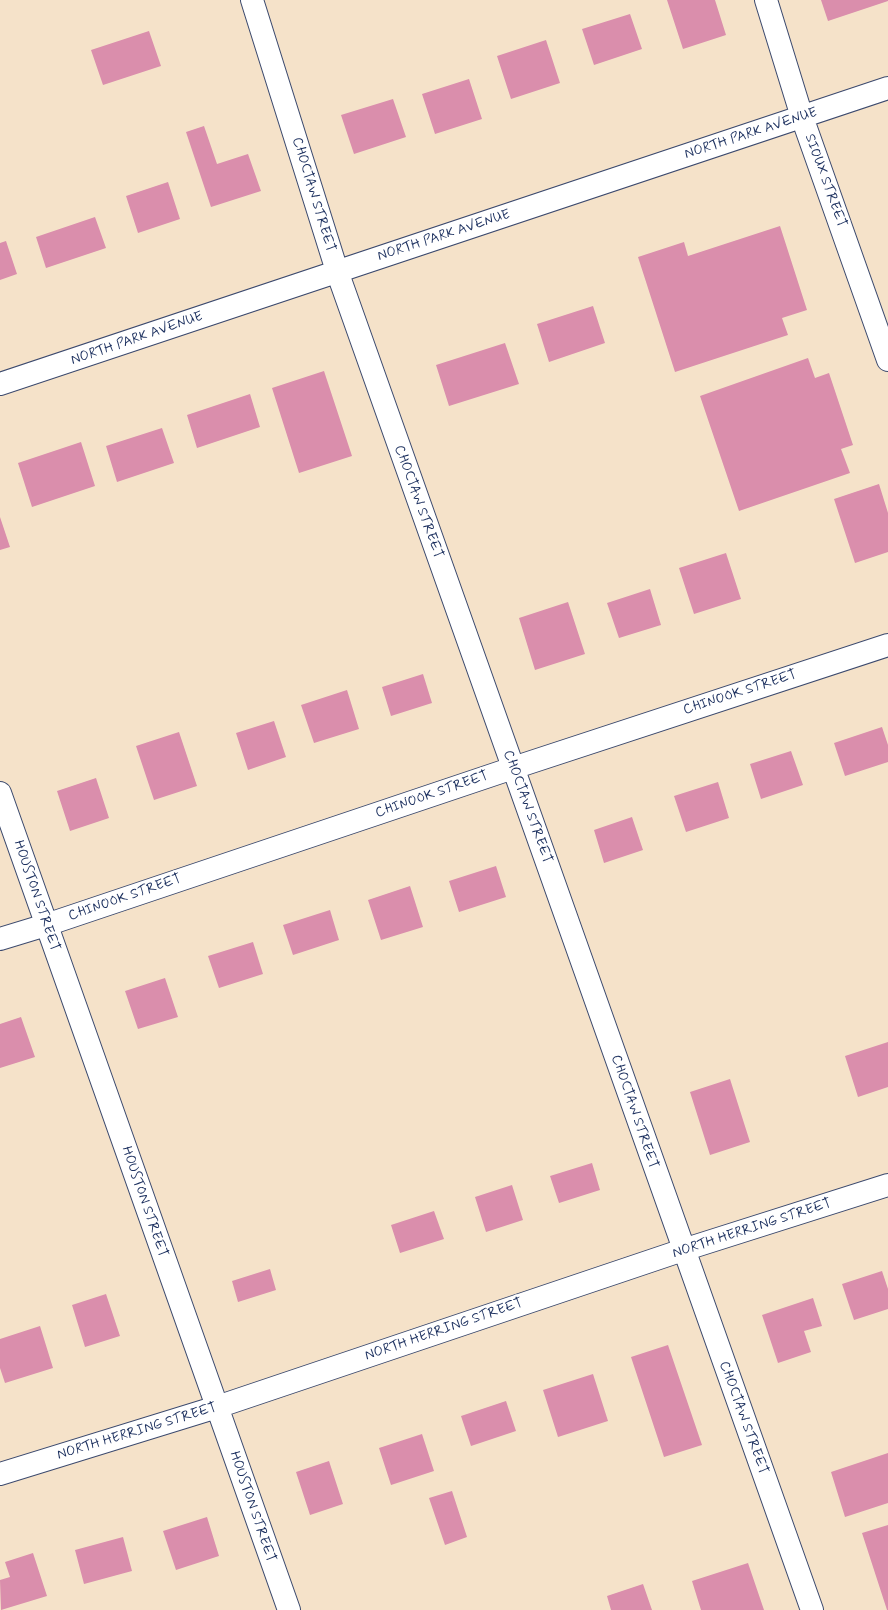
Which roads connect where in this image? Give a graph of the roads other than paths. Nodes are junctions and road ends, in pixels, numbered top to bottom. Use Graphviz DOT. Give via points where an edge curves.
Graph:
graph roads {
  1 [pos="252,0"];
  2 [pos="766,0"];
  3 [pos="888,88"];
  4 [pos="802,117"];
  5 [pos="337,272"];
  6 [pos="888,360"];
  7 [pos="0,384"];
  8 [pos="888,645"];
  9 [pos="513,768"];
  10 [pos="0,793"];
  11 [pos="46,925"];
  12 [pos="0,939"];
  13 [pos="888,1185"];
  14 [pos="683,1250"];
  15 [pos="217,1407"];
  16 [pos="0,1474"];
  17 [pos="289,1610"];
  18 [pos="812,1610"];
  1 -- 5 [label="street, CHOCTAW STREET"];
  2 -- 4 [label="street, SIOUX STREET"];
  3 -- 4 [label="street, NORTH PARK AVENUE"];
  4 -- 5 [label="street, NORTH PARK AVENUE"];
  4 -- 6 [label="street, SIOUX STREET"];
  5 -- 7 [label="street, NORTH PARK AVENUE"];
  5 -- 9 [label="street, CHOCTAW STREET"];
  8 -- 9 [label="street, CHINOOK STREET"];
  9 -- 11 [label="street, CHINOOK STREET"];
  9 -- 14 [label="street, CHOCTAW STREET"];
  10 -- 11 [label="street, HOUSTON STREET"];
  11 -- 12 [label="street, CHINOOK STREET"];
  11 -- 15 [label="street, HOUSTON STREET"];
  13 -- 14 [label="street, NORTH HERRING STREET"];
  14 -- 15 [label="street, NORTH HERRING STREET"];
  14 -- 18 [label="street, CHOCTAW STREET"];
  15 -- 16 [label="street, NORTH HERRING STREET"];
  15 -- 17 [label="street, HOUSTON STREET"];
}
